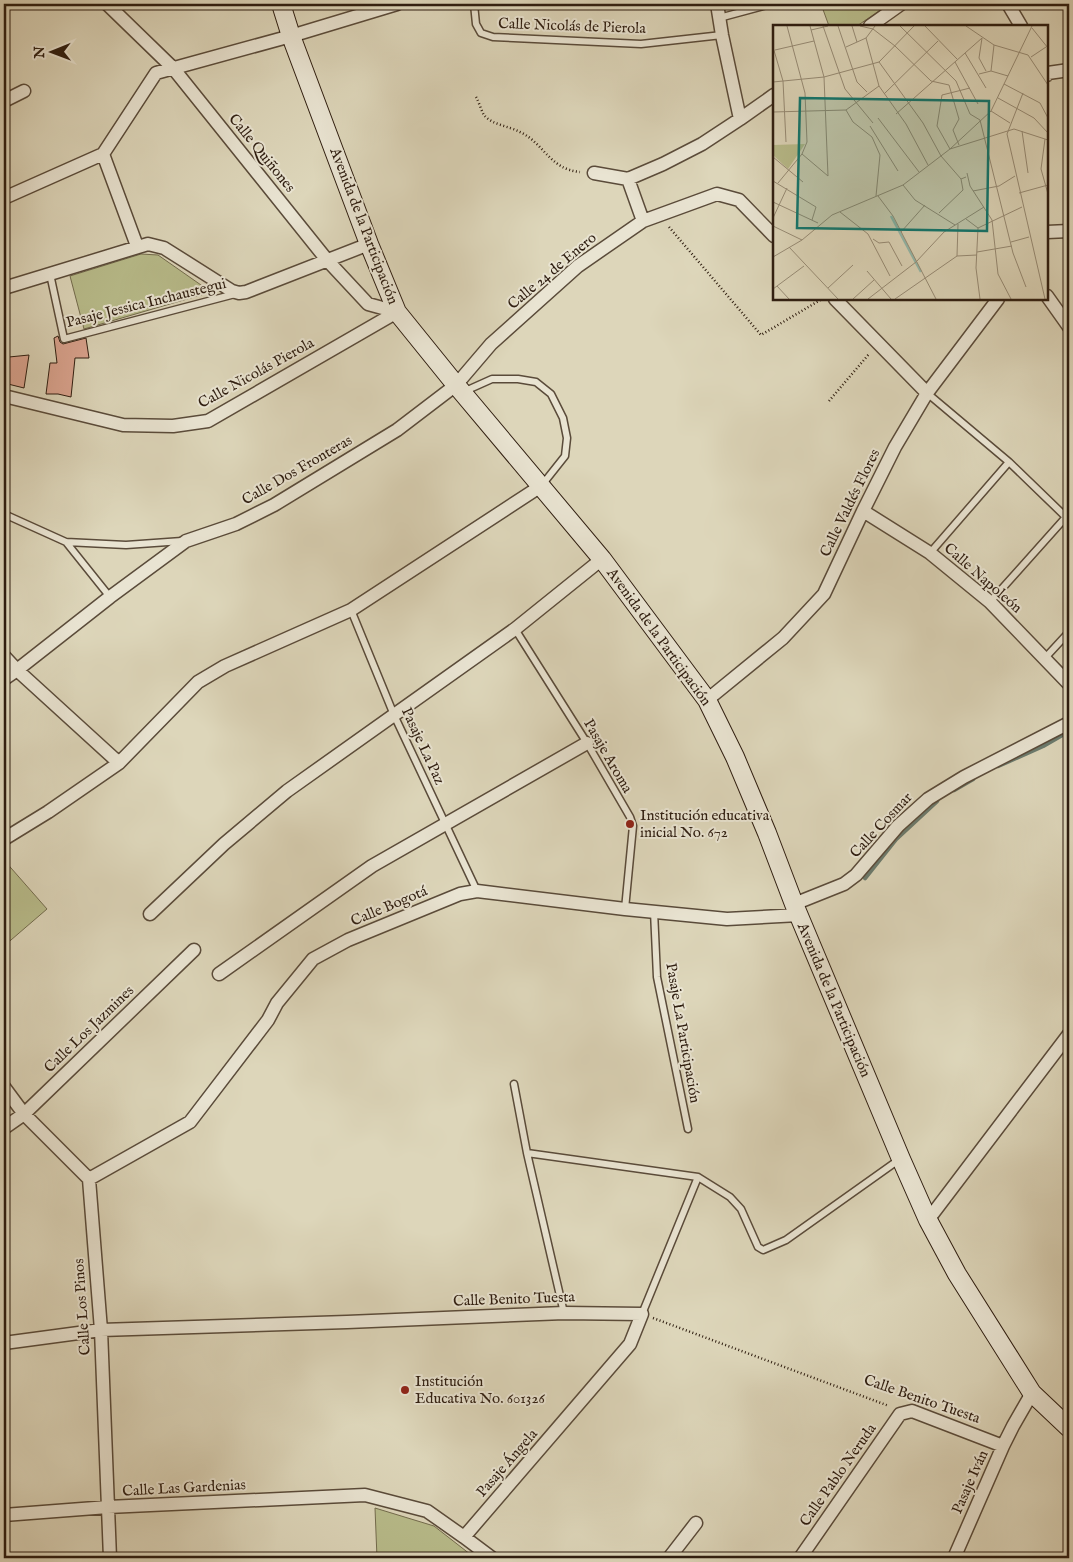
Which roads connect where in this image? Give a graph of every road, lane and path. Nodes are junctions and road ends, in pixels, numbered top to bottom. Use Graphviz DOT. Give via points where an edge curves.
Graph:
graph roads {
  1 [pos="107,4"];
  2 [pos="281,4"];
  3 [pos="397,4"];
  4 [pos="474,4"];
  5 [pos="717,4"];
  6 [pos="771,4"];
  7 [pos="901,4"];
  8 [pos="1008,4"];
  9 [pos="720,18"];
  10 [pos="873,25"];
  11 [pos="1020,25"];
  12 [pos="722,35"];
  13 [pos="291,36"];
  14 [pos="173,68"];
  15 [pos="1069,70"];
  16 [pos="1048,73"];
  17 [pos="24,91"];
  18 [pos="773,96"];
  19 [pos="476,97"];
  20 [pos="4,101"];
  21 [pos="740,120"];
  22 [pos="104,154"];
  23 [pos="594,173"];
  24 [pos="628,179"];
  25 [pos="4,198"];
  26 [pos="659,215"];
  27 [pos="643,221"];
  28 [pos="1069,231"];
  29 [pos="1048,232"];
  30 [pos="773,235"];
  31 [pos="369,244"];
  32 [pos="137,246"];
  33 [pos="327,260"];
  34 [pos="50,274"];
  35 [pos="4,288"];
  36 [pos="239,293"];
  37 [pos="1048,297"];
  38 [pos="820,300"];
  39 [pos="837,300"];
  40 [pos="997,300"];
  41 [pos="397,312"];
  42 [pos="1069,327"];
  43 [pos="878,343"];
  44 [pos="459,388"];
  45 [pos="927,393"];
  46 [pos="4,396"];
  47 [pos="829,401"];
  48 [pos="1009,462"];
  49 [pos="541,486"];
  50 [pos="863,511"];
  51 [pos="4,514"];
  52 [pos="1068,518"];
  53 [pos="186,540"];
  54 [pos="66,542"];
  55 [pos="930,553"];
  56 [pos="602,559"];
  57 [pos="110,597"];
  58 [pos="990,602"];
  59 [pos="351,610"];
  60 [pos="515,628"];
  61 [pos="1069,632"];
  62 [pos="4,656"];
  63 [pos="1045,658"];
  64 [pos="17,670"];
  65 [pos="4,679"];
  66 [pos="1069,684"];
  67 [pos="707,700"];
  68 [pos="394,715"];
  69 [pos="1069,723"];
  70 [pos="587,742"];
  71 [pos="119,762"];
  72 [pos="446,824"];
  73 [pos="4,839"];
  74 [pos="477,891"];
  75 [pos="625,909"];
  76 [pos="796,909"];
  77 [pos="654,911"];
  78 [pos="150,914"];
  79 [pos="194,950"];
  80 [pos="219,974"];
  81 [pos="1069,1034"];
  82 [pos="514,1084"];
  83 [pos="4,1087"];
  84 [pos="24,1114"];
  85 [pos="4,1128"];
  86 [pos="688,1129"];
  87 [pos="527,1153"];
  88 [pos="901,1159"];
  89 [pos="698,1177"];
  90 [pos="88,1179"];
  91 [pos="928,1220"];
  92 [pos="564,1313"];
  93 [pos="642,1314"];
  94 [pos="101,1330"];
  95 [pos="4,1343"];
  96 [pos="1032,1393"];
  97 [pos="904,1412"];
  98 [pos="1069,1428"];
  99 [pos="1003,1446"];
  100 [pos="108,1507"];
  101 [pos="4,1515"];
  102 [pos="696,1523"];
  103 [pos="464,1537"];
  104 [pos="110,1558"];
  105 [pos="492,1558"];
  106 [pos="669,1558"];
  107 [pos="800,1558"];
  108 [pos="954,1558"];
  1 -- 14 [label="street, Calle Quiñones"];
  2 -- 13 [label="main road, Avenida de la Participación"];
  3 -- 13 [label="street"];
  4 -- 12 [label="lane, Calle Nicolás de Pierola" via="476,24 481,33 493,36 641,44"];
  5 -- 9 [label="street"];
  6 -- 9 [label="lane"];
  7 -- 10 [label="street"];
  8 -- 11 [label="street"];
  9 -- 12 [label="street"];
  12 -- 21 [label="street"];
  13 -- 14 [label="street"];
  13 -- 31 [label="main road, Avenida de la Participación"];
  14 -- 22 [label="street" via="156,73"];
  14 -- 33 [label="street, Calle Quiñones"];
  15 -- 16 [label="street"];
  17 -- 20 [label="street"];
  18 -- 21 [label="street"];
  19 -- 23 [label="path" via="485,115 495,123 534,140 550,159 570,171"];
  21 -- 24 [label="street" via="686,152"];
  22 -- 25 [label="street"];
  22 -- 32 [label="street"];
  23 -- 24 [label="street"];
  24 -- 27 [label="street"];
  26 -- 27 [label="street, Calle 24 de Enero"];
  26 -- 30 [label="street, Calle 24 de Enero" via="717,194 740,200"];
  26 -- 38 [label="path" via="761,335"];
  27 -- 44 [label="street, Calle 24 de Enero" via="578,266 491,344"];
  28 -- 29 [label="street"];
  31 -- 33 [label="street"];
  31 -- 41 [label="main road, Avenida de la Participación"];
  32 -- 34 [label="street"];
  32 -- 36 [label="street" via="148,244 164,248"];
  33 -- 36 [label="street"];
  33 -- 41 [label="street, Calle Quiñones" via="368,304"];
  34 -- 35 [label="street"];
  34 -- 36 [label="lane, Pasaje Jessica Inchaustegui" via="64,339"];
  37 -- 42 [label="street"];
  39 -- 43 [label="street"];
  40 -- 45 [label="street, Calle Valdés Flores"];
  41 -- 44 [label="main road, Avenida de la Participación"];
  41 -- 46 [label="street, Calle Nicolás Pierola" via="208,421 173,426 123,425"];
  43 -- 45 [label="street"];
  43 -- 47 [label="path"];
  44 -- 49 [label="main road, Avenida de la Participación"];
  44 -- 49 [label="lane" via="492,379 518,379 536,382 551,394 563,418 567,438 565,456"];
  44 -- 53 [label="street, Calle Dos Fronteras" via="274,505 236,524"];
  45 -- 48 [label="lane"];
  45 -- 50 [label="street, Calle Valdés Flores"];
  48 -- 52 [label="lane"];
  48 -- 55 [label="lane"];
  49 -- 56 [label="main road, Avenida de la Participación"];
  49 -- 59 [label="street"];
  50 -- 55 [label="street, Calle Napoleón"];
  50 -- 67 [label="street, Calle Valdés Flores" via="824,594 784,638"];
  51 -- 54 [label="lane"];
  52 -- 58 [label="lane"];
  53 -- 54 [label="lane" via="126,545"];
  53 -- 57 [label="street, Calle Dos Fronteras"];
  54 -- 57 [label="lane"];
  55 -- 58 [label="street, Calle Napoleón"];
  56 -- 60 [label="street"];
  56 -- 67 [label="main road, Avenida de la Participación"];
  57 -- 64 [label="street, Calle Dos Fronteras"];
  58 -- 63 [label="street, Calle Napoleón"];
  59 -- 68 [label="lane, Pasaje La Paz"];
  59 -- 71 [label="street" via="225,666 198,682"];
  60 -- 68 [label="street"];
  60 -- 70 [label="lane, Pasaje Aroma"];
  61 -- 63 [label="lane"];
  62 -- 64 [label="street"];
  63 -- 66 [label="street, Calle Napoleón"];
  64 -- 65 [label="street, Calle Dos Fronteras"];
  64 -- 71 [label="street"];
  67 -- 76 [label="main road, Avenida de la Participación" via="767,833"];
  68 -- 72 [label="lane, Pasaje La Paz"];
  68 -- 78 [label="street" via="287,791 224,844"];
  69 -- 76 [label="street, Calle Cosmar" via="928,799 898,826 856,876"];
  70 -- 72 [label="street"];
  70 -- 75 [label="lane, Pasaje Aroma" via="633,826"];
  71 -- 73 [label="street"];
  72 -- 74 [label="lane, Pasaje La Paz"];
  72 -- 80 [label="street" via="372,866"];
  74 -- 75 [label="street, Calle Bogotá"];
  74 -- 90 [label="street, Calle Bogotá" via="460,894 348,940 312,959 190,1122"];
  75 -- 77 [label="street, Calle Bogotá"];
  76 -- 77 [label="street, Calle Bogotá" via="727,918"];
  76 -- 88 [label="main road, Avenida de la Participación"];
  77 -- 86 [label="lane, Pasaje La Participación" via="657,977"];
  79 -- 84 [label="street, Calle Los Jazmines"];
  81 -- 91 [label="street"];
  82 -- 87 [label="lane"];
  83 -- 84 [label="street"];
  84 -- 85 [label="street, Calle Los Jazmines"];
  84 -- 90 [label="street"];
  87 -- 89 [label="lane"];
  87 -- 92 [label="lane"];
  88 -- 89 [label="lane" via="786,1240 762,1250 730,1197"];
  88 -- 91 [label="main road, Avenida de la Participación"];
  89 -- 93 [label="lane"];
  90 -- 94 [label="street, Calle Los Pinos"];
  91 -- 96 [label="main road, Avenida de la Participación" via="957,1274"];
  92 -- 93 [label="street, Calle Benito Tuesta"];
  92 -- 94 [label="street, Calle Benito Tuesta"];
  93 -- 97 [label="path, Calle Benito Tuesta"];
  93 -- 103 [label="street, Pasaje Ángela" via="630,1344"];
  94 -- 95 [label="street, Calle Benito Tuesta"];
  94 -- 100 [label="street, Calle Los Pinos"];
  96 -- 98 [label="main road, Avenida de la Participación"];
  96 -- 99 [label="street, Pasaje Iván"];
  97 -- 99 [label="street, Calle Benito Tuesta" via="912,1411"];
  97 -- 107 [label="street, Calle Pablo Neruda"];
  99 -- 108 [label="street, Pasaje Iván"];
  100 -- 101 [label="street, Calle Las Gardenias"];
  100 -- 103 [label="street, Calle Las Gardenias" via="365,1495 427,1511"];
  100 -- 104 [label="street, Calle Los Pinos"];
  102 -- 106 [label="street"];
  103 -- 105 [label="street, Calle Las Gardenias"];
}
